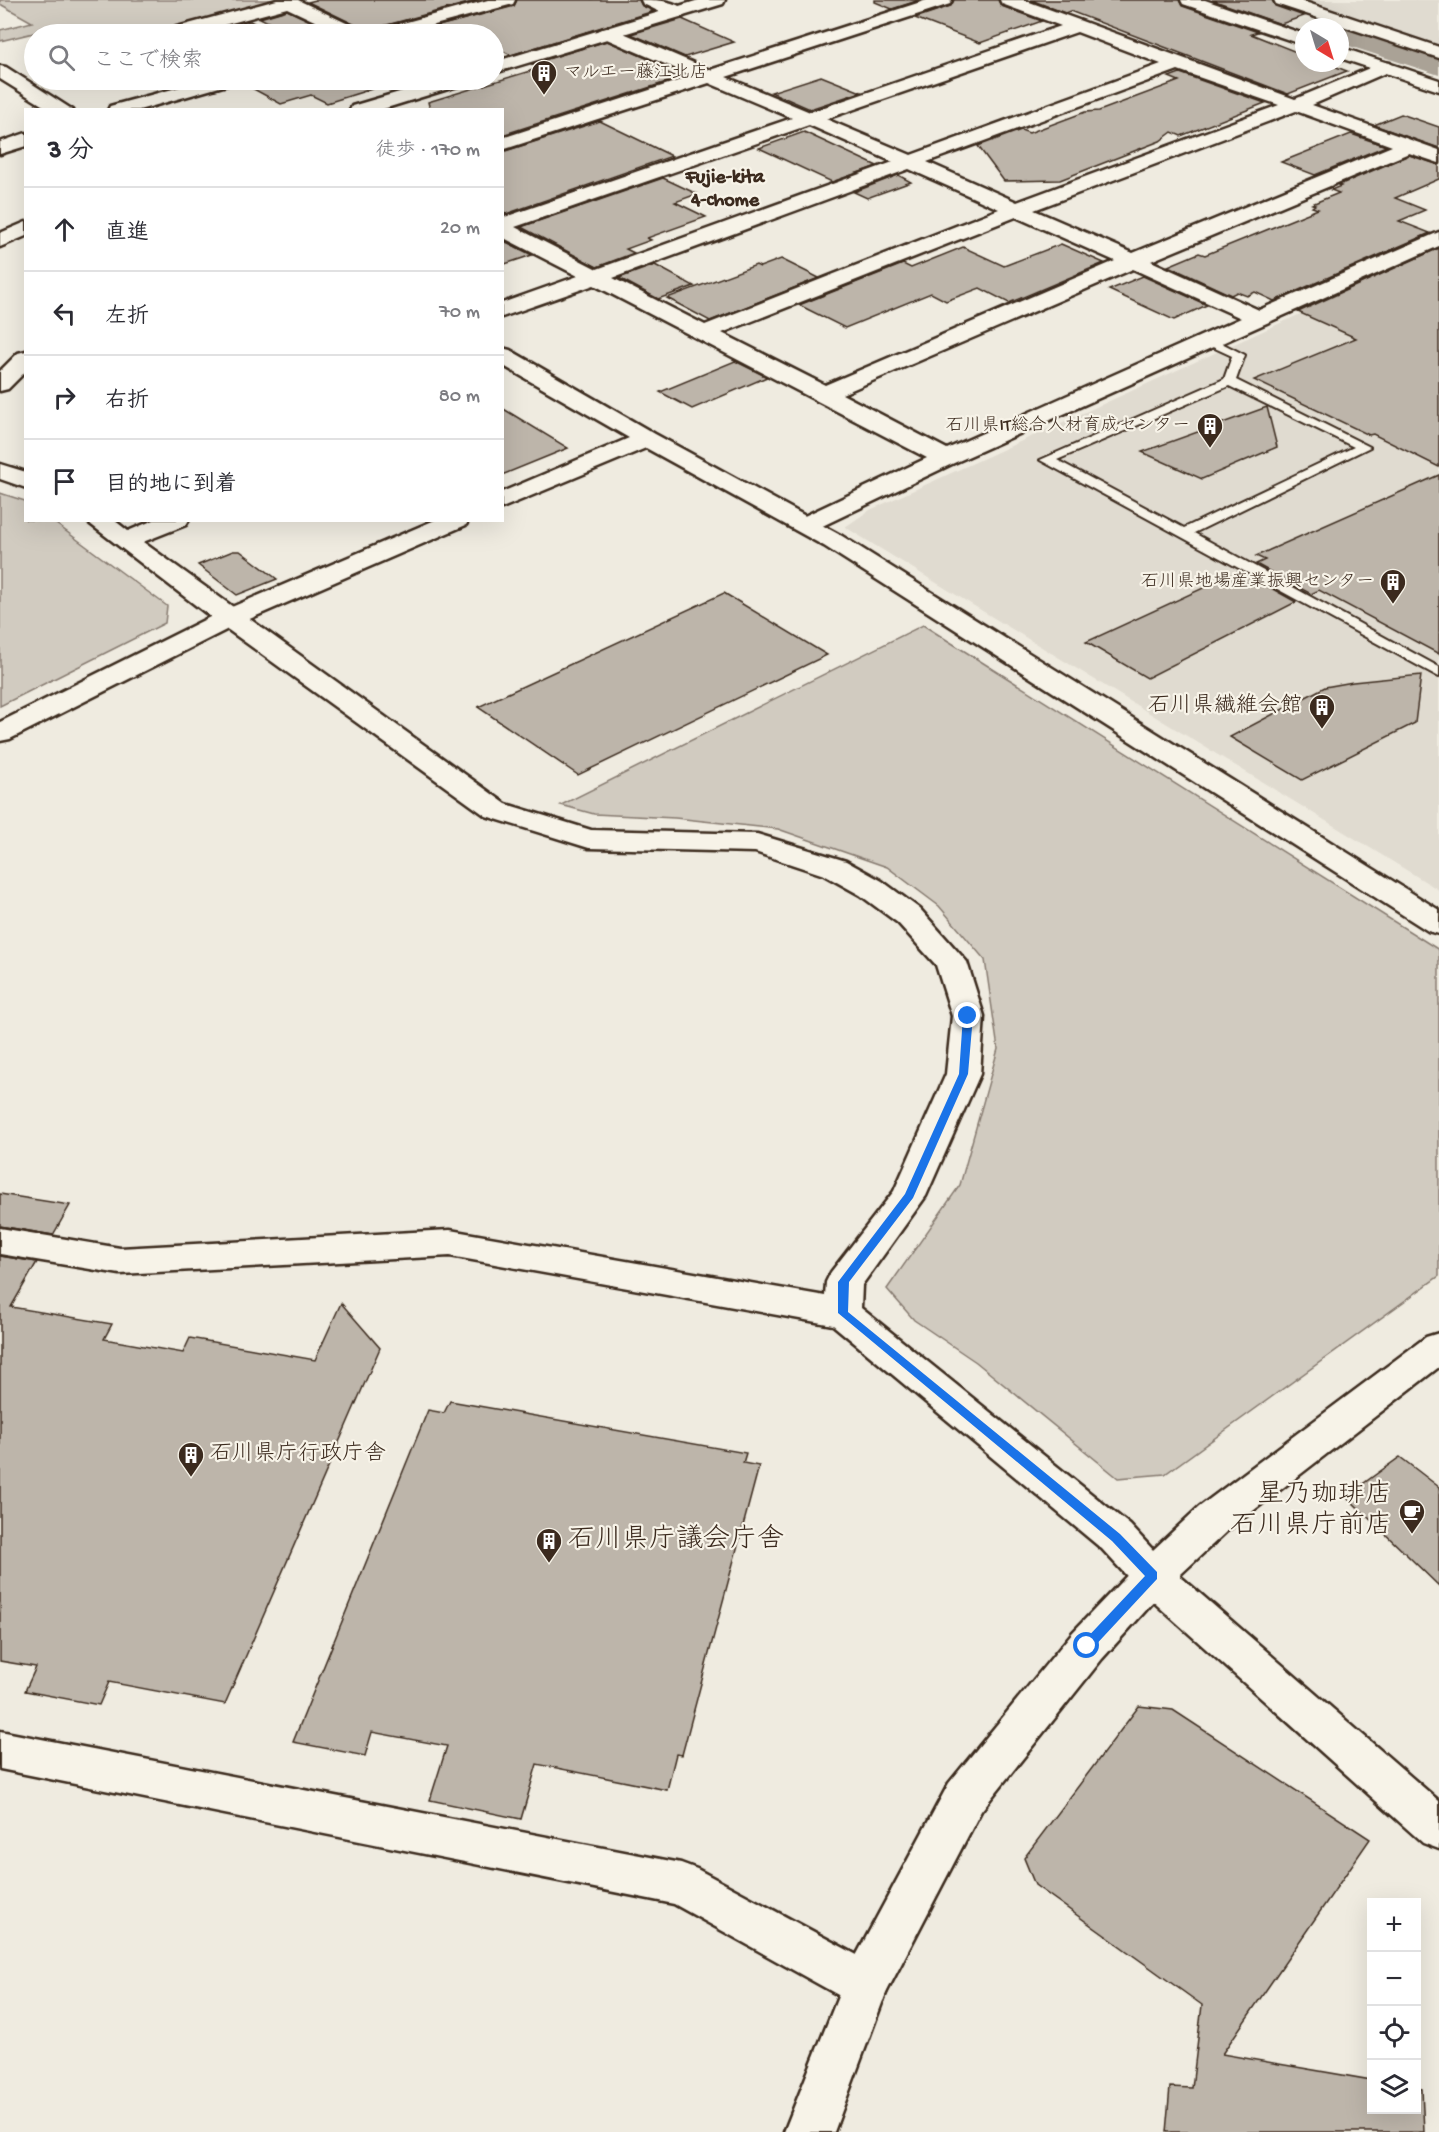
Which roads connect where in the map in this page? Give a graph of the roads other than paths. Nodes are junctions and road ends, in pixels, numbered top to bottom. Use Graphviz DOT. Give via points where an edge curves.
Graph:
graph roads {
  1 [pos="506,0"];
  2 [pos="649,0"];
  3 [pos="717,0"];
  4 [pos="944,0"];
  5 [pos="1008,0"];
  6 [pos="1189,0"];
  7 [pos="1282,0"];
  8 [pos="287,1"];
  9 [pos="678,12"];
  10 [pos="207,24"];
  11 [pos="334,24"];
  12 [pos="419,24"];
  13 [pos="1078,26"];
  14 [pos="608,33"];
  15 [pos="1295,37"];
  16 [pos="1439,53"];
  17 [pos="1349,55"];
  18 [pos="1178,64"];
  19 [pos="504,65"];
  20 [pos="1384,67"];
  21 [pos="0,71"];
  22 [pos="707,77"];
  23 [pos="24,86"];
  24 [pos="1439,86"];
  25 [pos="31,90"];
  26 [pos="184,90"];
  27 [pos="425,90"];
  28 [pos="1296,105"];
  29 [pos="61,108"];
  30 [pos="124,108"];
  31 [pos="365,108"];
  32 [pos="805,118"];
  33 [pos="24,140"];
  34 [pos="504,143"];
  35 [pos="1409,146"];
  36 [pos="0,148"];
  37 [pos="1439,157"];
  38 [pos="908,161"];
  39 [pos="1015,210"];
  40 [pos="504,226"];
  41 [pos="504,228"];
  42 [pos="24,229"];
  43 [pos="1439,238"];
  44 [pos="0,241"];
  45 [pos="1132,261"];
  46 [pos="597,278"];
  47 [pos="504,310"];
  48 [pos="1260,319"];
  49 [pos="706,332"];
  50 [pos="1210,341"];
  51 [pos="504,356"];
  52 [pos="24,360"];
  53 [pos="1229,381"];
  54 [pos="0,384"];
  55 [pos="824,394"];
  56 [pos="647,439"];
  57 [pos="946,458"];
  58 [pos="0,471"];
  59 [pos="24,480"];
  60 [pos="504,500"];
  61 [pos="100,522"];
  62 [pos="172,522"];
  63 [pos="452,522"];
  64 [pos="805,525"];
  65 [pos="1184,533"];
  66 [pos="125,541"];
  67 [pos="229,618"];
  68 [pos="1439,673"];
  69 [pos="0,734"];
  70 [pos="1439,924"];
  71 [pos="0,1241"];
  72 [pos="843,1313"];
  73 [pos="1439,1347"];
  74 [pos="1152,1576"];
  75 [pos="0,1750"];
  76 [pos="1439,1828"];
  77 [pos="866,1985"];
  78 [pos="809,2132"];
  1 -- 12 [label="street"];
  2 -- 9 [label="street"];
  3 -- 9 [label="street"];
  4 -- 22 [label="street"];
  5 -- 13 [label="street"];
  6 -- 15 [label="street"];
  7 -- 16 [label="street"];
  8 -- 10 [label="street"];
  8 -- 11 [label="street"];
  9 -- 14 [label="street"];
  13 -- 18 [label="street"];
  13 -- 32 [label="street"];
  14 -- 19 [label="street"];
  14 -- 22 [label="street"];
  17 -- 20 [label="street"];
  18 -- 28 [label="street"];
  18 -- 38 [label="street"];
  20 -- 24 [label="street"];
  20 -- 28 [label="street"];
  21 -- 23 [label="street"];
  22 -- 32 [label="street"];
  22 -- 34 [label="street"];
  25 -- 29 [label="street"];
  26 -- 30 [label="street"];
  27 -- 31 [label="street"];
  28 -- 35 [label="street"];
  28 -- 39 [label="street"];
  32 -- 38 [label="street"];
  32 -- 40 [label="street"];
  33 -- 36 [label="street"];
  35 -- 37 [label="street"];
  35 -- 45 [label="street"];
  38 -- 39 [label="street"];
  38 -- 46 [label="street"];
  39 -- 45 [label="street"];
  39 -- 49 [label="street"];
  41 -- 46 [label="street"];
  42 -- 44 [label="street"];
  43 -- 48 [label="street"];
  45 -- 48 [label="street"];
  45 -- 55 [label="street"];
  46 -- 47 [label="street"];
  46 -- 49 [label="street"];
  48 -- 50 [label="street"];
  49 -- 55 [label="street"];
  50 -- 53 [label="lane" via="1239,355"];
  50 -- 57 [label="street"];
  51 -- 56 [label="street"];
  52 -- 54 [label="street"];
  53 -- 65 [label="lane" via="1364,447"];
  53 -- 65 [label="lane" via="1047,460"];
  55 -- 57 [label="street"];
  56 -- 60 [label="street"];
  56 -- 64 [label="street"];
  57 -- 64 [label="street"];
  58 -- 59 [label="street"];
  61 -- 66 [label="street"];
  62 -- 66 [label="street"];
  63 -- 67 [label="street"];
  64 -- 70 [label="street"];
  65 -- 68 [label="lane"];
  66 -- 67 [label="street"];
  67 -- 69 [label="street"];
  67 -- 72 [label="street" via="496,810 589,839 757,843 835,868 909,916 951,962 968,1016 963,1074 909,1196 844,1282"];
  71 -- 72 [label="street" via="120,1261 450,1243"];
  72 -- 74 [label="street" via="1116,1537"];
  73 -- 74 [label="street" via="1213,1519"];
  74 -- 76 [label="street"];
  74 -- 77 [label="street" via="1087,1646 965,1797"];
  75 -- 77 [label="street" via="681,1884"];
  77 -- 78 [label="street"];
}
